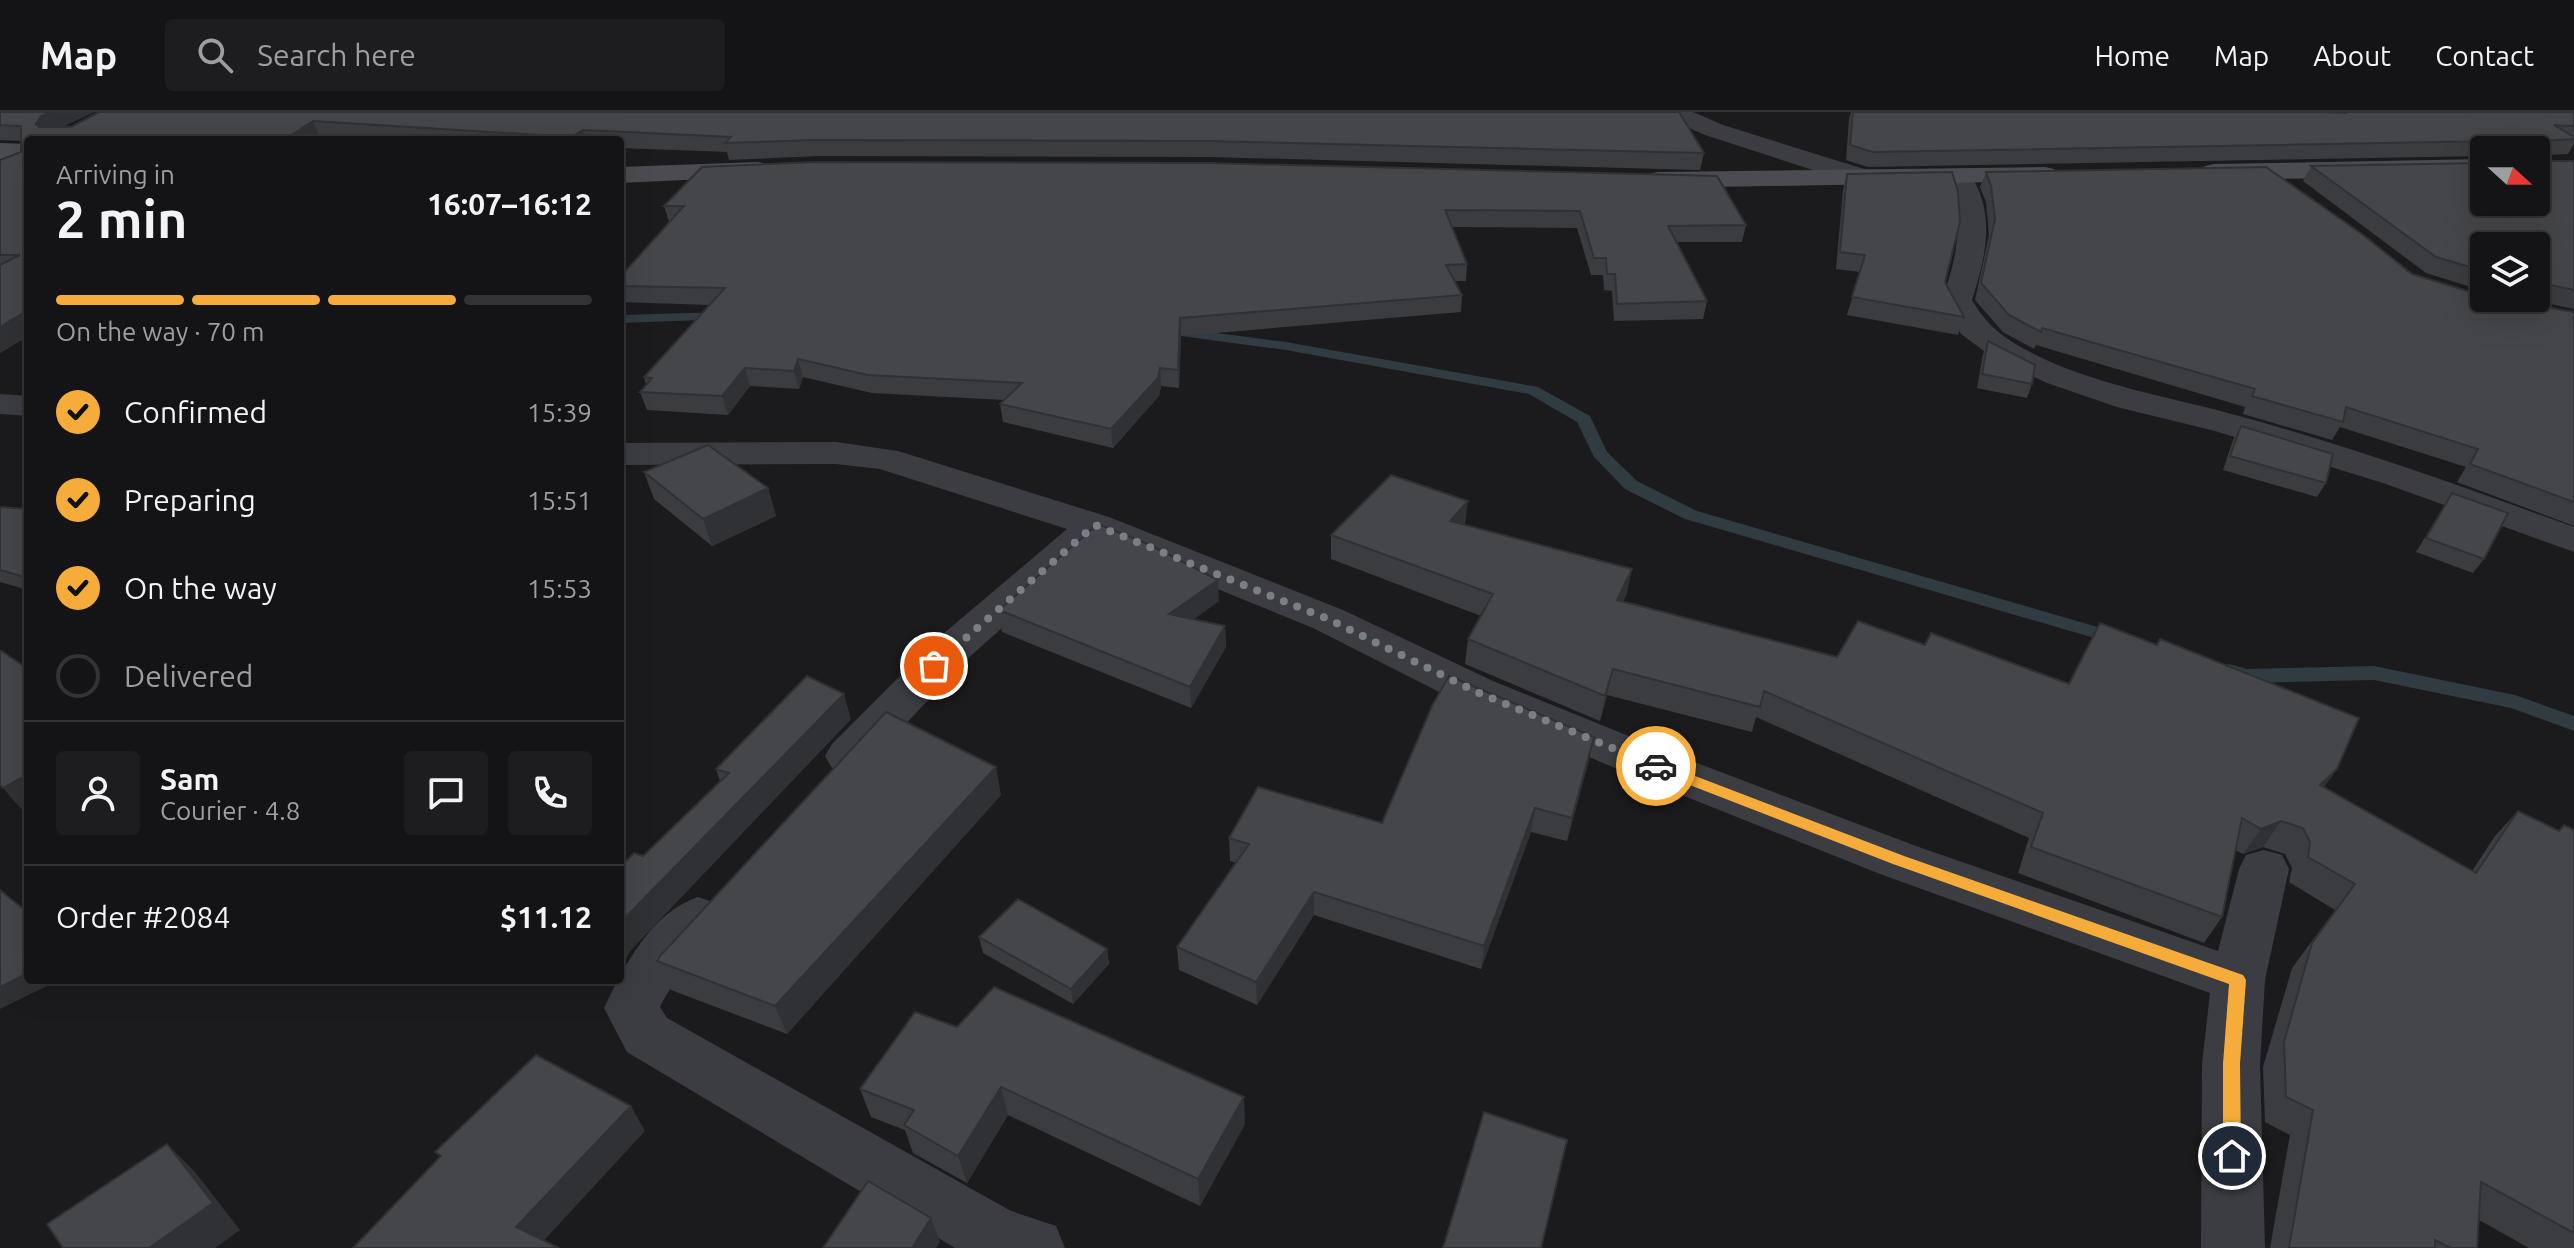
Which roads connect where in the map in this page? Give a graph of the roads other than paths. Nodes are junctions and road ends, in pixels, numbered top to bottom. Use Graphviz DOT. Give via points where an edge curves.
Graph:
graph roads {
  1 [pos="1673,112"];
  2 [pos="0,151"];
  3 [pos="24,154"];
  4 [pos="24,156"];
  5 [pos="2470,167"];
  6 [pos="788,168"];
  7 [pos="0,170"];
  8 [pos="2266,171"];
  9 [pos="2189,172"];
  10 [pos="624,175"];
  11 [pos="2066,175"];
  12 [pos="1959,177"];
  13 [pos="1635,179"];
  14 [pos="1868,179"];
  15 [pos="2303,197"];
  16 [pos="0,404"];
  17 [pos="24,406"];
  18 [pos="624,454"];
  19 [pos="1095,525"];
  20 [pos="2574,540"];
  21 [pos="818,789"];
  22 [pos="2264,869"];
  23 [pos="734,879"];
  24 [pos="2238,980"];
  25 [pos="1033,1248"];
  26 [pos="2233,1248"];
  1 -- 14 [label="street"];
  2 -- 3 [label="street"];
  4 -- 7 [label="street"];
  5 -- 8 [label="street"];
  6 -- 10 [label="street"];
  8 -- 9 [label="street"];
  8 -- 15 [label="street"];
  11 -- 12 [label="street"];
  12 -- 14 [label="street"];
  12 -- 20 [label="street" via="1971,198 1974,251 1957,300 1972,327 2003,350 2129,400 2226,423 2399,476"];
  13 -- 14 [label="street"];
  16 -- 17 [label="street"];
  18 -- 19 [label="street" via="836,453 885,459"];
  19 -- 21 [label="street" via="951,650"];
  19 -- 24 [label="street" via="1328,619 1477,692 1651,764 1898,860"];
  22 -- 24 [label="street"];
  23 -- 25 [label="street" via="651,969 632,1008 647,1035 999,1239"];
  24 -- 26 [label="street" via="2231,1064"];
}
